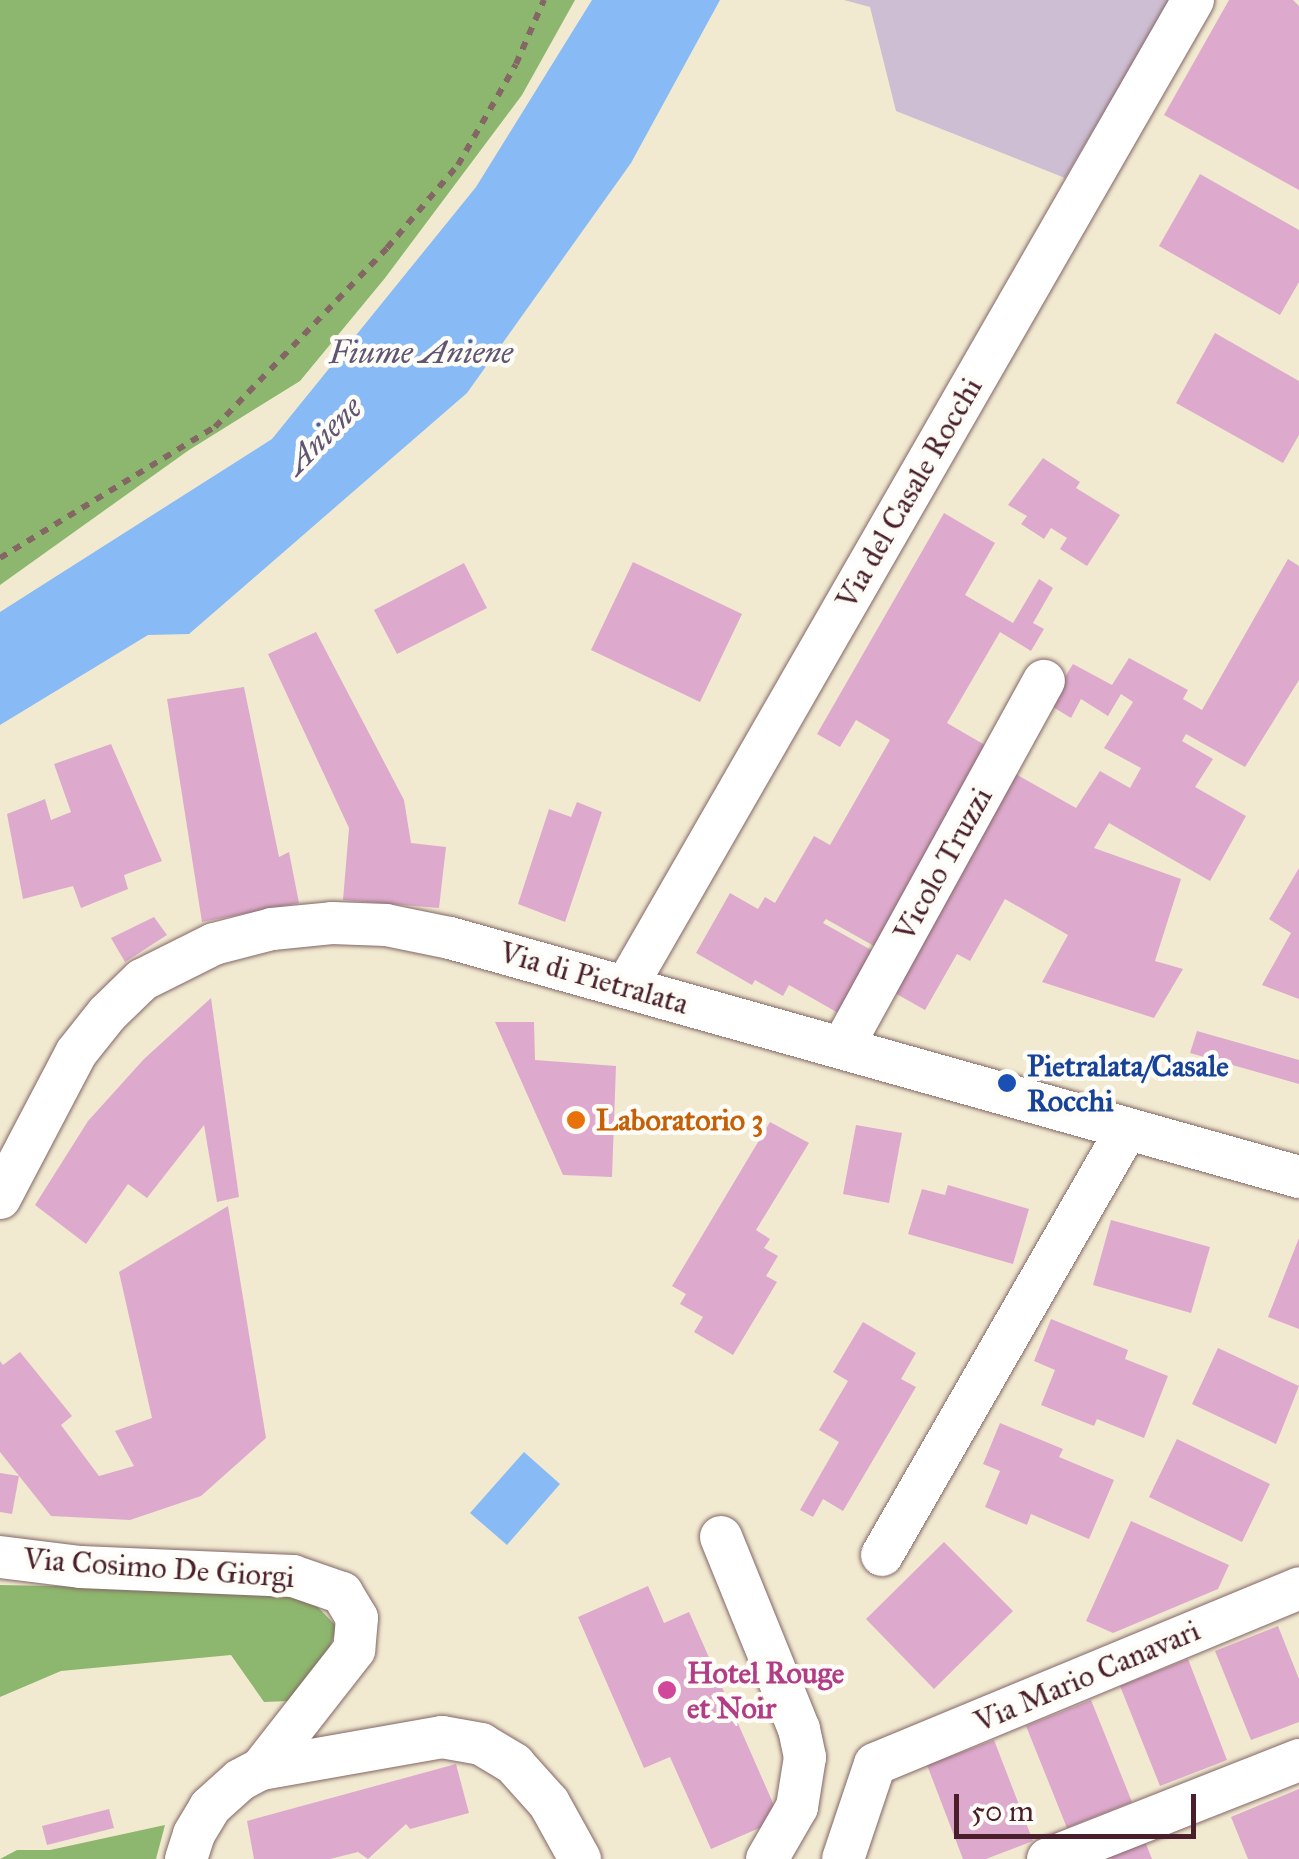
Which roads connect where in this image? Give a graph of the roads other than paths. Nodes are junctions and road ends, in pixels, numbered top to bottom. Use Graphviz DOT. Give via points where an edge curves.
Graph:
graph roads {
  1 [pos="1193,0"];
  2 [pos="1044,680"];
  3 [pos="626,988"];
  4 [pos="842,1048"];
  5 [pos="1127,1128"];
  6 [pos="1299,1178"];
  7 [pos="0,1198"];
  8 [pos="721,1538"];
  9 [pos="882,1555"];
  10 [pos="0,1557"];
  11 [pos="1299,1588"];
  12 [pos="1299,1760"];
  13 [pos="261,1769"];
  14 [pos="186,1859"];
  15 [pos="580,1859"];
  16 [pos="767,1859"];
  17 [pos="843,1859"];
  18 [pos="1048,1859"];
  1 -- 3 [label="street, Via del Casale Rocchi"];
  2 -- 4 [label="street, Vicolo Truzzi"];
  3 -- 4 [label="street, Via di Pietralata"];
  3 -- 7 [label="street, Via di Pietralata" via="386,925 292,926 214,944 162,966 107,1014 44,1106"];
  4 -- 5 [label="street, Via di Pietralata"];
  5 -- 6 [label="street, Via di Pietralata"];
  5 -- 9 [label="street"];
  8 -- 16 [label="street" via="806,1758 796,1807"];
  10 -- 13 [label="street, Via Cosimo De Giorgi" via="293,1576 342,1593 357,1618 354,1650"];
  11 -- 17 [label="street, Via Mario Canavari" via="875,1764"];
  12 -- 18 [label="street"];
  13 -- 14 [label="street, Via Cosimo De Giorgi" via="210,1807"];
  13 -- 15 [label="street, Via Cosimo De Giorgi" via="422,1739 464,1739 497,1752 538,1787"];
}
